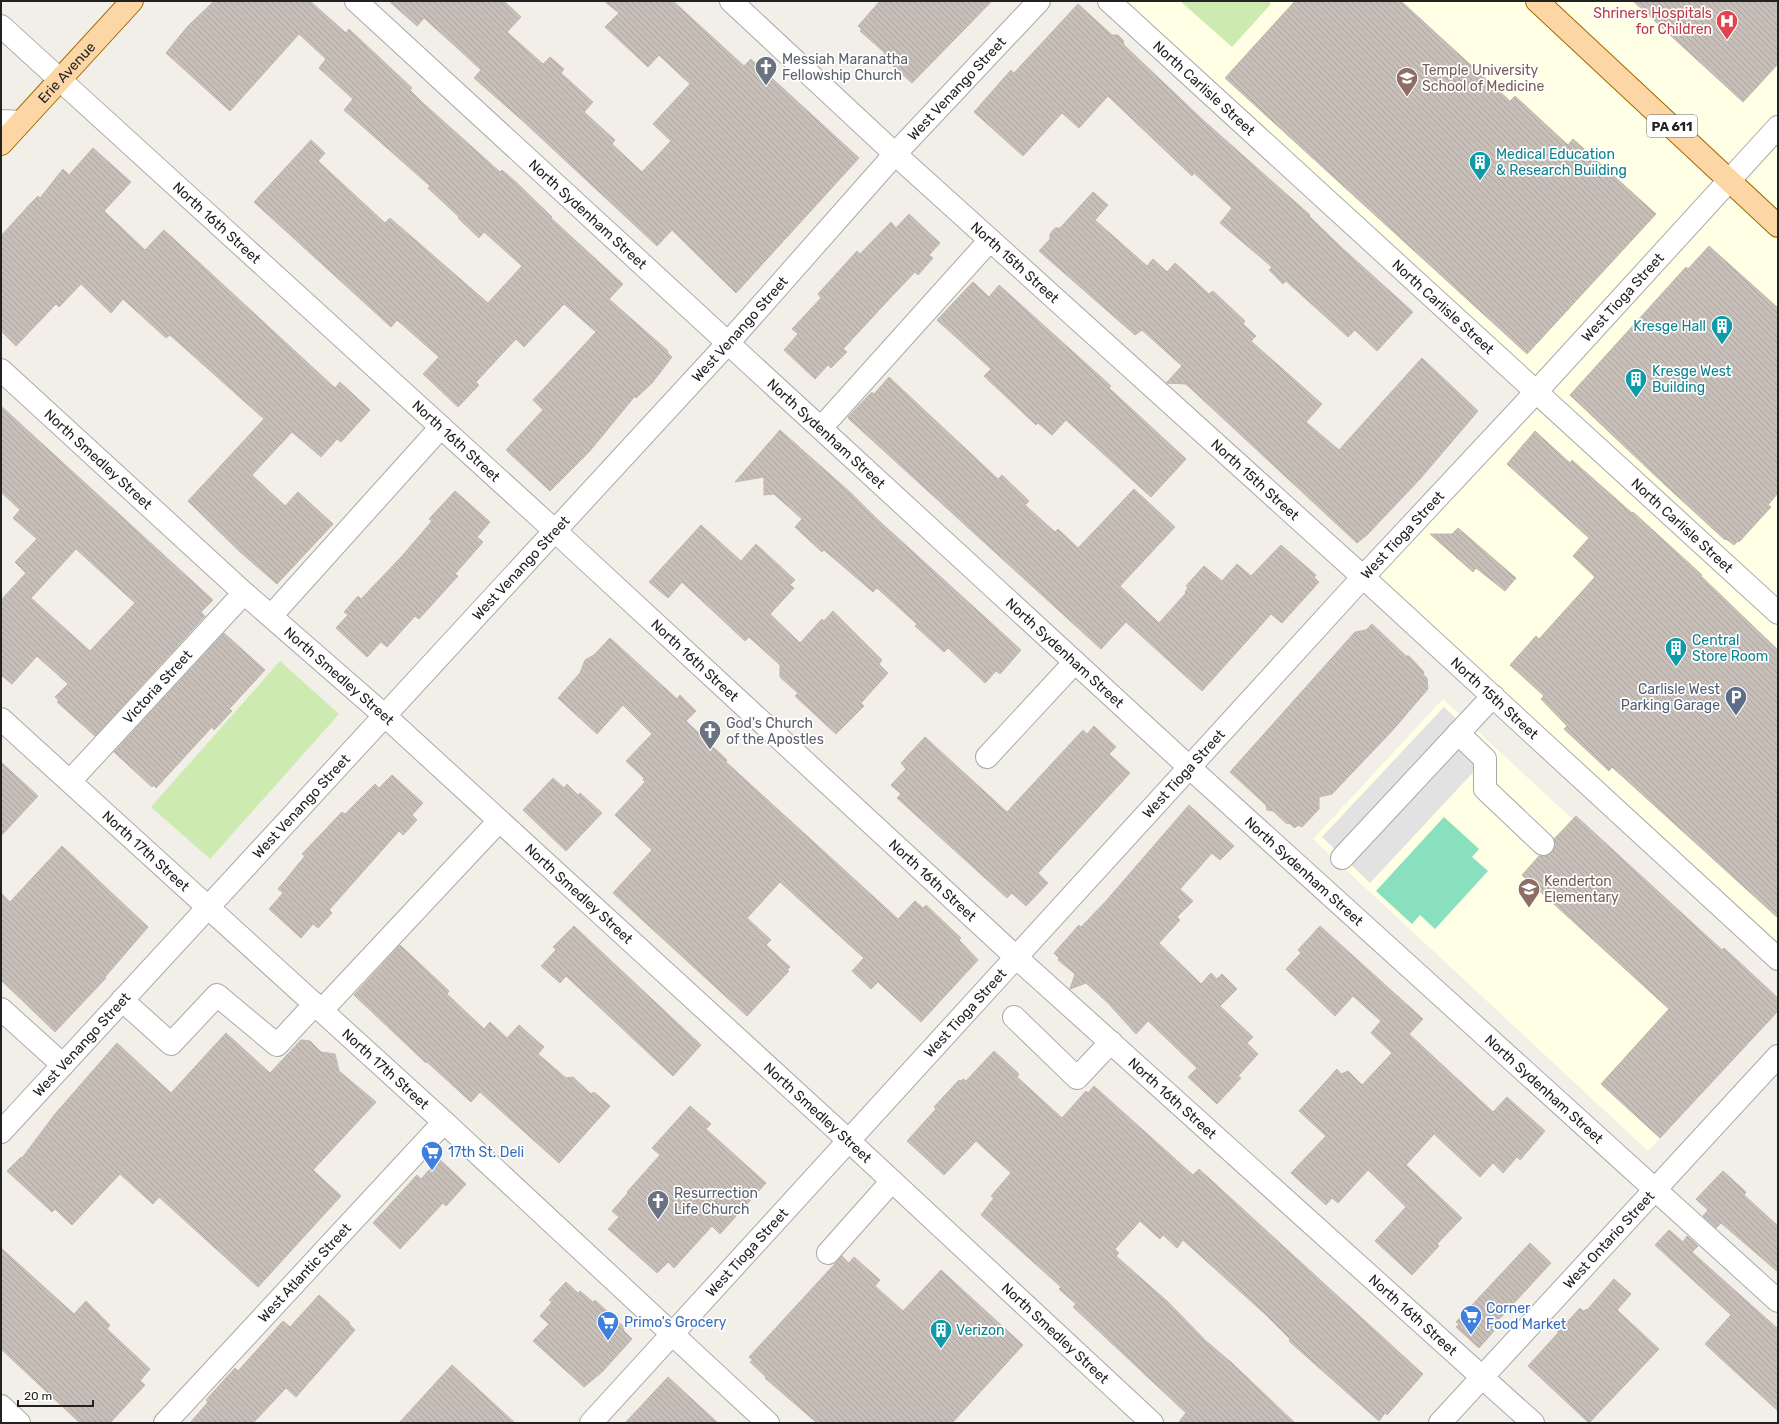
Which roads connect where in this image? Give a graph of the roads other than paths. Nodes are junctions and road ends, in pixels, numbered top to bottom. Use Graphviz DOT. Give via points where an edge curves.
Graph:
graph roads {
  1 [pos="132,1"];
  2 [pos="356,1"];
  3 [pos="731,1"];
  4 [pos="1039,1"];
  5 [pos="1109,1"];
  6 [pos="1537,1"];
  7 [pos="1,26"];
  8 [pos="60,80"];
  9 [pos="11,122"];
  10 [pos="1778,127"];
  11 [pos="1,144"];
  12 [pos="895,154"];
  13 [pos="1729,179"];
  14 [pos="1778,226"];
  15 [pos="990,240"];
  16 [pos="728,343"];
  17 [pos="1,370"];
  18 [pos="1536,392"];
  19 [pos="441,427"];
  20 [pos="821,428"];
  21 [pos="554,530"];
  22 [pos="1363,577"];
  23 [pos="244,593"];
  24 [pos="1778,613"];
  25 [pos="270,616"];
  26 [pos="1075,662"];
  27 [pos="1493,696"];
  28 [pos="384,715"];
  29 [pos="1,719"];
  30 [pos="1458,733"];
  31 [pos="987,757"];
  32 [pos="1189,768"];
  33 [pos="71,780"];
  34 [pos="499,821"];
  35 [pos="1543,844"];
  36 [pos="1342,858"];
  37 [pos="208,906"];
  38 [pos="1017,958"];
  39 [pos="1778,959"];
  40 [pos="122,1000"];
  41 [pos="319,1007"];
  42 [pos="1,1009"];
  43 [pos="1014,1017"];
  44 [pos="1111,1042"];
  45 [pos="1778,1056"];
  46 [pos="62,1065"];
  47 [pos="444,1122"];
  48 [pos="1,1132"];
  49 [pos="849,1141"];
  50 [pos="892,1181"];
  51 [pos="1656,1191"];
  52 [pos="828,1253"];
  53 [pos="1778,1301"];
  54 [pos="672,1335"];
  55 [pos="1483,1376"];
  56 [pos="1,1406"];
  57 [pos="19,1423"];
  58 [pos="165,1423"];
  59 [pos="590,1423"];
  60 [pos="768,1423"];
  61 [pos="1152,1423"];
  62 [pos="1440,1423"];
  63 [pos="1533,1423"];
  1 -- 8 [label="main road, Erie Avenue"];
  2 -- 16 [label="street, North Sydenham Street"];
  3 -- 12 [label="street, North 15th Street"];
  4 -- 12 [label="street, West Venango Street"];
  5 -- 18 [label="street, North Carlisle Street"];
  6 -- 13 [label="main road, PA 611"];
  7 -- 8 [label="street, North 16th Street"];
  8 -- 9 [label="main road, Erie Avenue"];
  8 -- 19 [label="street, North 16th Street"];
  9 -- 11 [label="main road, Erie Avenue"];
  10 -- 13 [label="street, West Tioga Street"];
  12 -- 15 [label="street, North 15th Street"];
  12 -- 16 [label="street, West Venango Street"];
  13 -- 14 [label="main road, PA 611"];
  13 -- 18 [label="street, West Tioga Street"];
  15 -- 20 [label="street"];
  15 -- 22 [label="street, North 15th Street"];
  16 -- 20 [label="street, North Sydenham Street"];
  16 -- 21 [label="street, West Venango Street"];
  17 -- 23 [label="street, North Smedley Street"];
  18 -- 22 [label="street, West Tioga Street"];
  18 -- 24 [label="street, North Carlisle Street"];
  19 -- 21 [label="street, North 16th Street"];
  19 -- 25 [label="street"];
  20 -- 26 [label="street, North Sydenham Street"];
  21 -- 28 [label="street, West Venango Street"];
  21 -- 38 [label="street, North 16th Street"];
  22 -- 27 [label="street, North 15th Street"];
  22 -- 32 [label="street, West Tioga Street"];
  23 -- 25 [label="street, North Smedley Street"];
  23 -- 33 [label="street, Victoria Street"];
  25 -- 28 [label="street, North Smedley Street"];
  26 -- 31 [label="street"];
  26 -- 32 [label="street, North Sydenham Street"];
  27 -- 30 [label="street"];
  27 -- 39 [label="street, North 15th Street"];
  28 -- 34 [label="street, North Smedley Street"];
  28 -- 37 [label="street, West Venango Street"];
  29 -- 33 [label="street, North 17th Street"];
  30 -- 35 [label="street" via="1485,759 1485,789"];
  30 -- 36 [label="street"];
  32 -- 38 [label="street, West Tioga Street"];
  32 -- 51 [label="street, North Sydenham Street"];
  33 -- 37 [label="street, North 17th Street"];
  34 -- 41 [label="street"];
  34 -- 49 [label="street, North Smedley Street"];
  37 -- 40 [label="street, West Venango Street"];
  37 -- 41 [label="street, North 17th Street"];
  38 -- 44 [label="street, North 16th Street"];
  38 -- 49 [label="street, West Tioga Street"];
  40 -- 41 [label="street" via="171,1044 216,995 277,1045"];
  40 -- 46 [label="street, West Venango Street"];
  41 -- 47 [label="street, North 17th Street"];
  42 -- 46 [label="street"];
  43 -- 44 [label="street" via="1077,1078"];
  44 -- 55 [label="street, North 16th Street"];
  45 -- 51 [label="street, West Ontario Street"];
  46 -- 48 [label="street, West Venango Street"];
  47 -- 54 [label="street, North 17th Street"];
  47 -- 58 [label="street, West Atlantic Street"];
  49 -- 50 [label="street, North Smedley Street"];
  49 -- 54 [label="street, West Tioga Street"];
  50 -- 52 [label="street"];
  50 -- 61 [label="street, North Smedley Street"];
  51 -- 53 [label="street, North Sydenham Street"];
  51 -- 55 [label="street, West Ontario Street"];
  54 -- 59 [label="street, West Tioga Street"];
  54 -- 60 [label="street, North 17th Street"];
  55 -- 62 [label="street, West Ontario Street"];
  55 -- 63 [label="street, North 16th Street"];
  56 -- 57 [label="street"];
}
